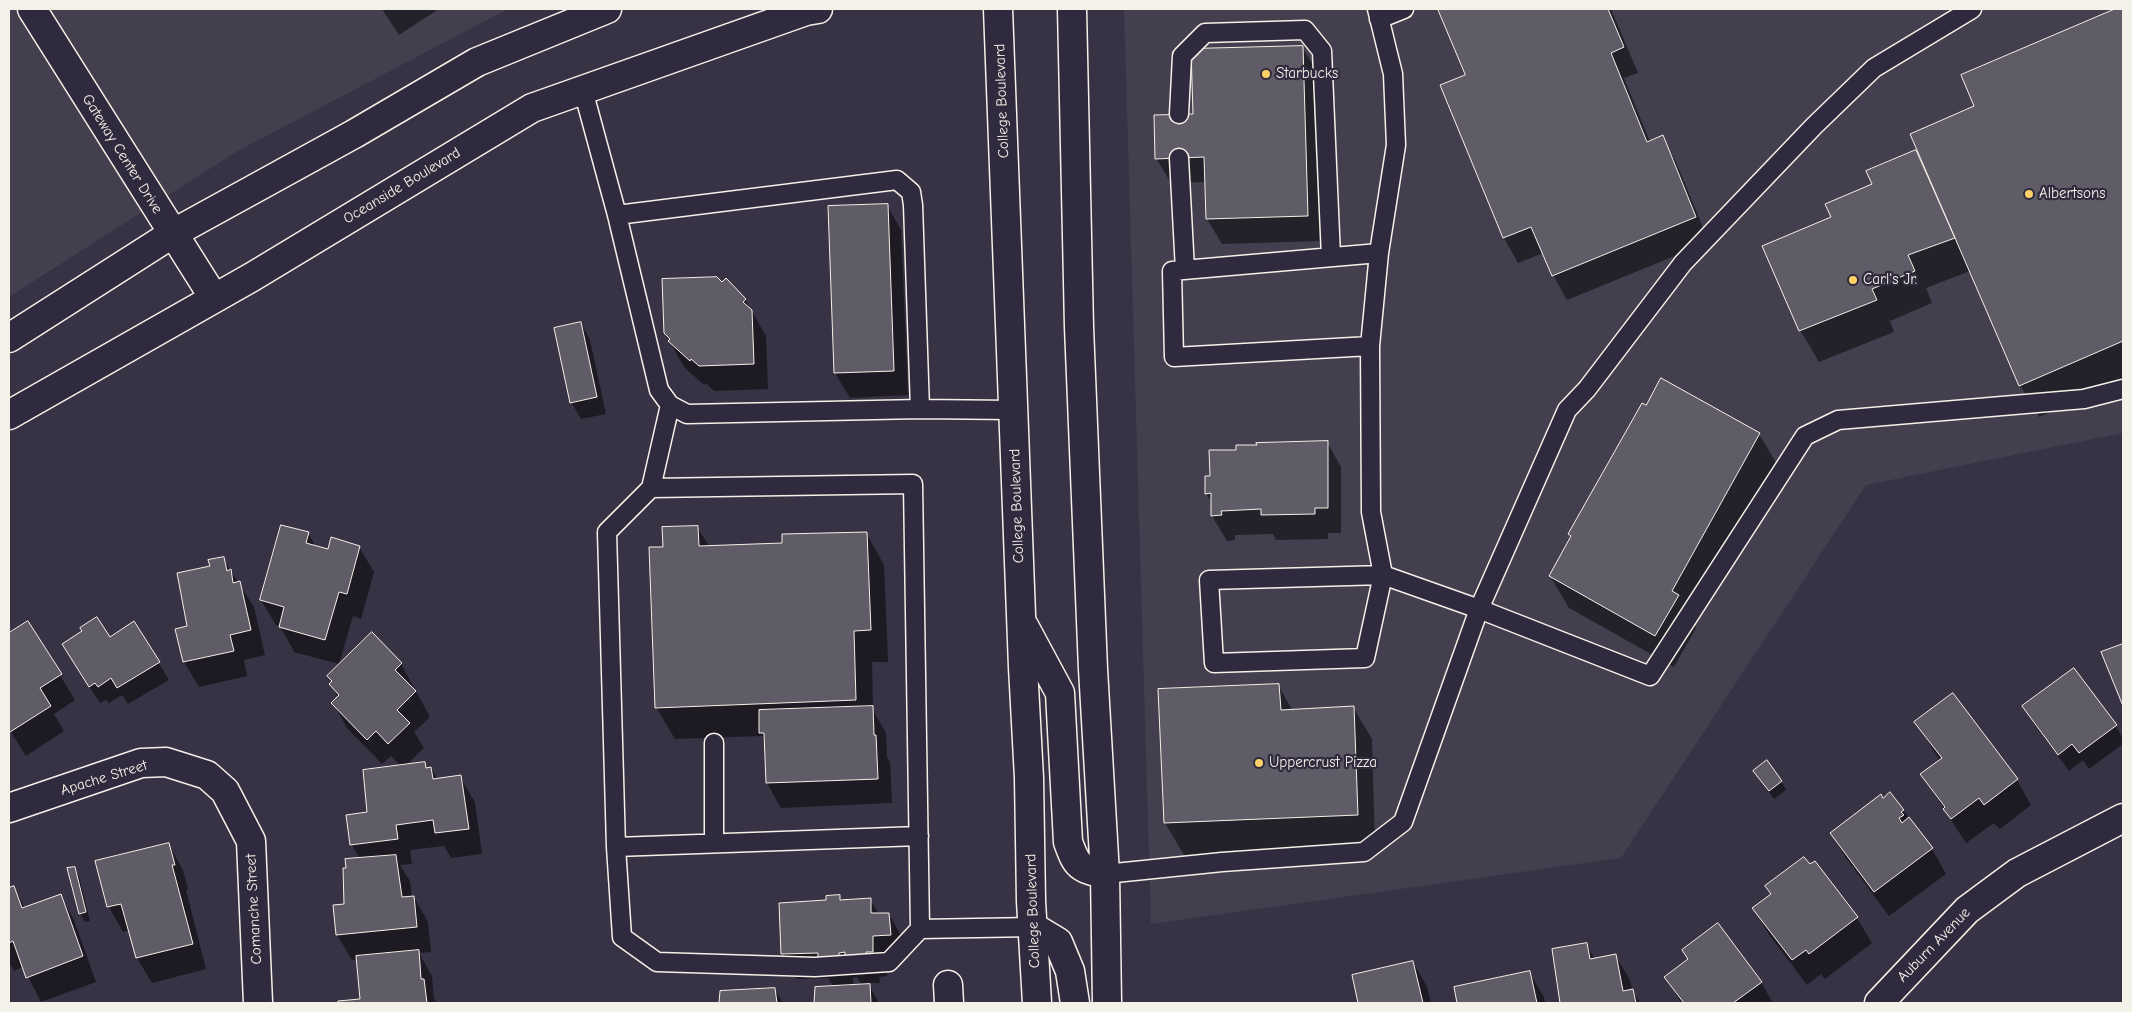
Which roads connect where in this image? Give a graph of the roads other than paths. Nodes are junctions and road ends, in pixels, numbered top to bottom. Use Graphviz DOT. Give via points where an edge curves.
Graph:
graph roads {
  1 [pos="32,9"];
  2 [pos="607,9"];
  3 [pos="818,9"];
  4 [pos="998,9"];
  5 [pos="1072,9"];
  6 [pos="1404,9"];
  7 [pos="1972,9"];
  8 [pos="1378,14"];
  9 [pos="583,90"];
  10 [pos="1179,114"];
  11 [pos="1179,158"];
  12 [pos="617,215"];
  13 [pos="172,234"];
  14 [pos="1379,253"];
  15 [pos="1330,257"];
  16 [pos="1185,270"];
  17 [pos="214,298"];
  18 [pos="9,338"];
  19 [pos="1370,346"];
  20 [pos="2123,389"];
  21 [pos="670,405"];
  22 [pos="920,409"];
  23 [pos="1013,410"];
  24 [pos="9,415"];
  25 [pos="651,488"];
  26 [pos="1383,575"];
  27 [pos="1479,609"];
  28 [pos="1021,619"];
  29 [pos="714,743"];
  30 [pos="225,791"];
  31 [pos="9,808"];
  32 [pos="2123,818"];
  33 [pos="919,836"];
  34 [pos="714,843"];
  35 [pos="616,847"];
  36 [pos="1104,874"];
  37 [pos="1033,927"];
  38 [pos="920,929"];
  39 [pos="258,1003"];
  40 [pos="1037,1003"];
  41 [pos="1075,1003"];
  42 [pos="1107,1003"];
  43 [pos="1879,1003"];
  1 -- 13 [label="main road, Gateway Center Drive"];
  2 -- 13 [label="main road" via="477,62"];
  3 -- 9 [label="main road, Oceanside Boulevard"];
  4 -- 23 [label="main road, College Boulevard"];
  5 -- 36 [label="main road" via="1079,327"];
  6 -- 8 [label="lane"];
  7 -- 27 [label="lane" via="1874,68 1683,263 1587,389 1567,410"];
  8 -- 14 [label="lane" via="1394,74 1396,145"];
  9 -- 12 [label="lane"];
  9 -- 17 [label="main road, Oceanside Boulevard" via="532,108"];
  10 -- 15 [label="lane" via="1182,56 1205,32 1305,30 1322,52"];
  11 -- 16 [label="lane"];
  12 -- 21 [label="lane" via="659,390"];
  12 -- 22 [label="lane" via="897,180 911,192 913,205"];
  13 -- 17 [label="main road, Gateway Center Drive"];
  13 -- 18 [label="main road"];
  14 -- 15 [label="lane"];
  14 -- 19 [label="lane"];
  15 -- 16 [label="lane"];
  16 -- 19 [label="lane" via="1172,271 1174,356"];
  17 -- 24 [label="main road, Oceanside Boulevard"];
  19 -- 26 [label="lane" via="1371,512"];
  20 -- 27 [label="lane" via="2084,399 1838,420 1805,436 1650,676"];
  21 -- 22 [label="lane" via="687,414"];
  21 -- 25 [label="lane"];
  22 -- 23 [label="lane"];
  23 -- 28 [label="main road, College Boulevard"];
  25 -- 33 [label="lane" via="913,484"];
  25 -- 35 [label="lane" via="607,532"];
  26 -- 26 [label="lane" via="1365,658 1214,663 1210,580"];
  26 -- 27 [label="lane"];
  27 -- 36 [label="lane" via="1403,822 1364,852"];
  28 -- 36 [label="main road" via="1060,693 1068,842 1074,860 1084,869"];
  28 -- 37 [label="main road, College Boulevard"];
  29 -- 34 [label="lane"];
  30 -- 31 [label="main road, Apache Street" via="207,775 166,762 142,763"];
  30 -- 39 [label="main road, Comanche Street" via="251,841"];
  32 -- 43 [label="main road, Auburn Avenue" via="2017,873 1967,910"];
  33 -- 34 [label="lane"];
  33 -- 38 [label="lane"];
  34 -- 35 [label="lane"];
  35 -- 38 [label="lane" via="622,937 657,962 815,967 889,962"];
  36 -- 42 [label="main road"];
  37 -- 38 [label="lane"];
  37 -- 40 [label="main road, College Boulevard"];
  37 -- 41 [label="main road" via="1058,942 1070,970"];
}
